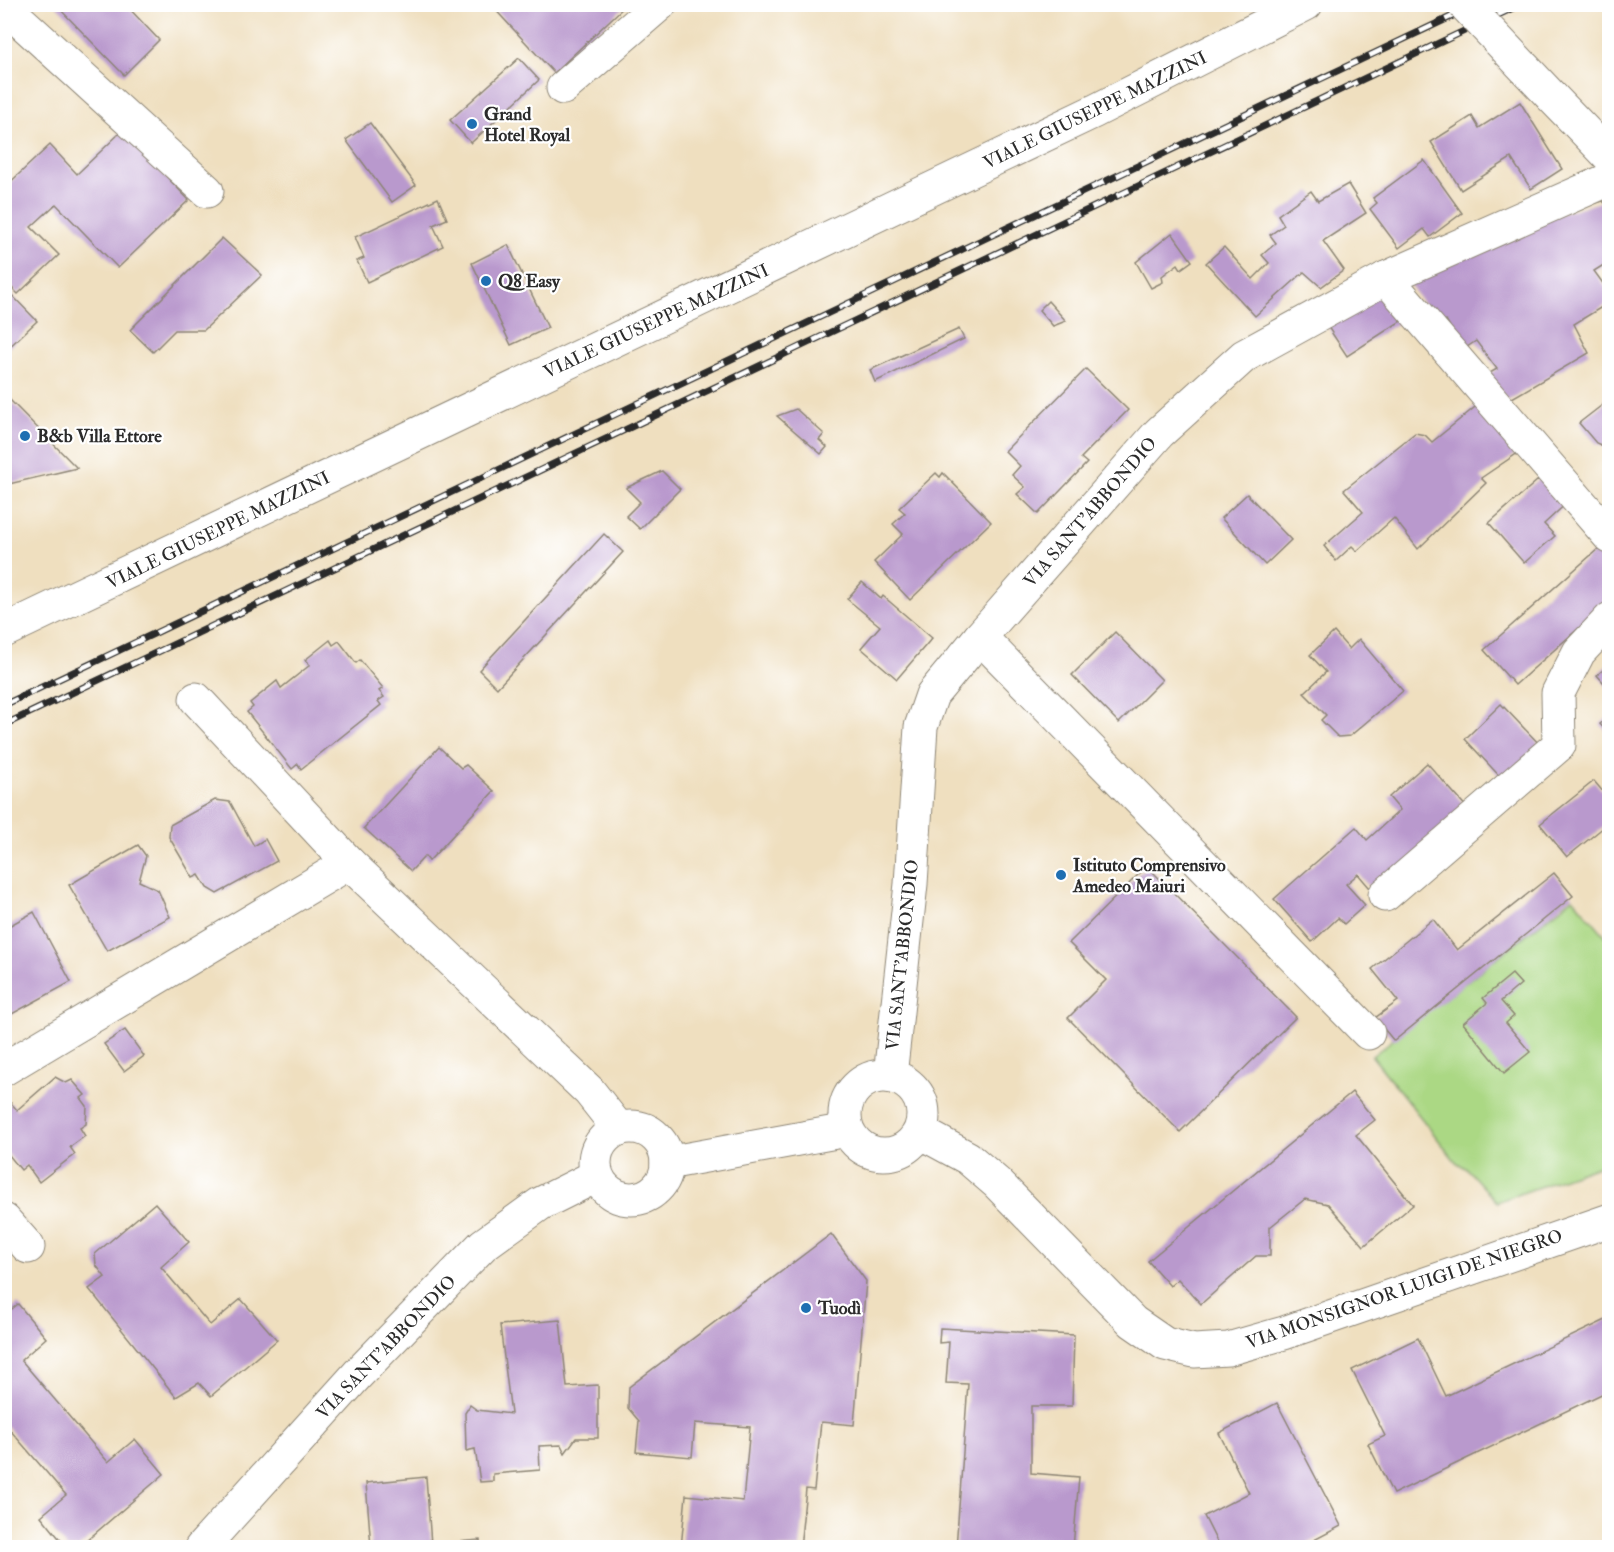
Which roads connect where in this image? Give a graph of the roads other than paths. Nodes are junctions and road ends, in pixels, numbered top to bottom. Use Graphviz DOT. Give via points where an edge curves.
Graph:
graph roads {
  1 [pos="660,4"];
  2 [pos="1306,4"];
  3 [pos="1464,4"];
  4 [pos="4,6"];
  5 [pos="562,88"];
  6 [pos="1610,157"];
  7 [pos="1610,179"];
  8 [pos="207,191"];
  9 [pos="1386,278"];
  10 [pos="1610,537"];
  11 [pos="1610,619"];
  12 [pos="4,632"];
  13 [pos="980,637"];
  14 [pos="196,699"];
  15 [pos="348,863"];
  16 [pos="1385,895"];
  17 [pos="1368,1033"];
  18 [pos="4,1069"];
  19 [pos="890,1076"];
  20 [pos="619,1129"];
  21 [pos="847,1130"];
  22 [pos="920,1132"];
  23 [pos="667,1163"];
  24 [pos="596,1176"];
  25 [pos="4,1220"];
  26 [pos="1610,1220"];
  27 [pos="28,1246"];
  28 [pos="201,1548"];
  1 -- 5 [label="street"];
  2 -- 12 [label="street, VIALE GIUSEPPE MAZZINI" via="1095,111"];
  3 -- 6 [label="street, bridge"];
  4 -- 8 [label="street"];
  7 -- 9 [label="street, VIA SANT'ABBONDIO"];
  9 -- 10 [label="street"];
  9 -- 13 [label="street, VIA SANT'ABBONDIO" via="1244,356 1159,433"];
  11 -- 16 [label="street" via="1579,652 1558,693 1559,745"];
  13 -- 17 [label="street"];
  13 -- 19 [label="street, VIA SANT'ABBONDIO" via="932,695 921,727"];
  14 -- 15 [label="street"];
  15 -- 18 [label="street"];
  15 -- 20 [label="street" via="589,1090"];
  19 -- 21 [label="street, VIA SANT'ABBONDIO" via="867,1079 849,1095 845,1107"];
  19 -- 22 [label="street, VIA SANT'ABBONDIO" via="902,1080 919,1096 923,1120"];
  20 -- 23 [label="street" via="642,1128 652,1134 666,1152"];
  20 -- 24 [label="street" via="600,1143 594,1165"];
  21 -- 22 [label="street" via="864,1150 877,1154 902,1150"];
  21 -- 23 [label="street"];
  22 -- 26 [label="street, VIA MONSIGNOR LUIGI DE NIEGRO" via="968,1158 997,1183 1133,1322 1164,1344 1194,1351 1228,1349 1284,1333"];
  23 -- 24 [label="street" via="666,1176 659,1186 638,1200 613,1196"];
  24 -- 28 [label="street, VIA SANT'ABBONDIO" via="540,1204 483,1245 358,1374"];
  25 -- 27 [label="street"];
}
